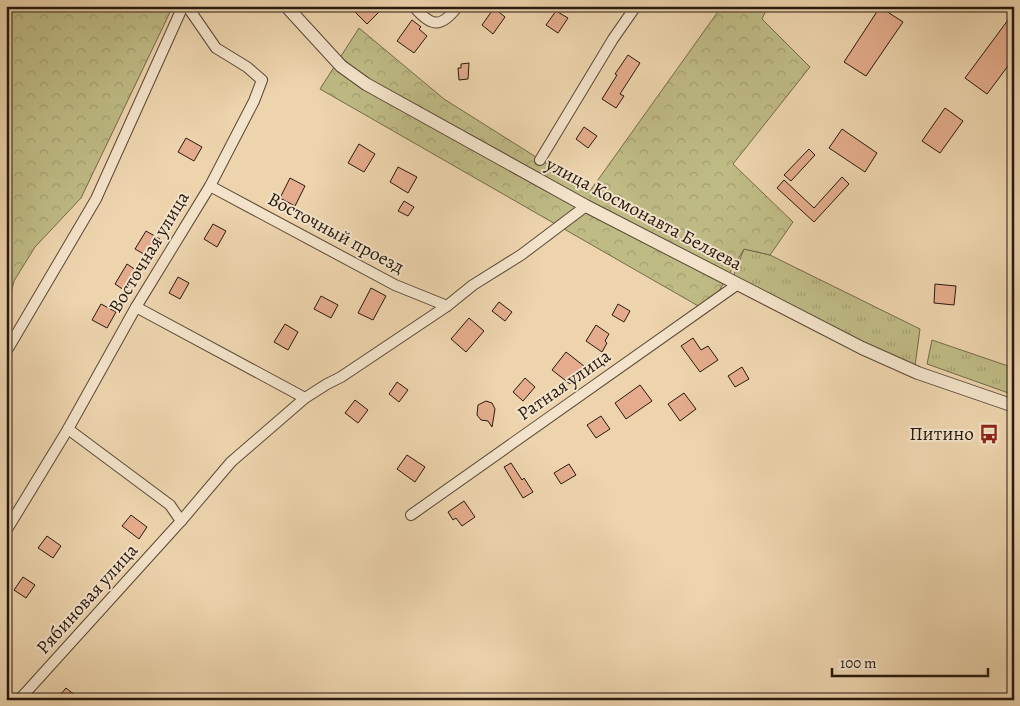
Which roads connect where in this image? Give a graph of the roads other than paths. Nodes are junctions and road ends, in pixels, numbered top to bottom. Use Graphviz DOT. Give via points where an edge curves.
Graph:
graph roads {
  1 [pos="183,6"];
  2 [pos="187,6"];
  3 [pos="286,6"];
  4 [pos="413,6"];
  5 [pos="458,6"];
  6 [pos="636,6"];
  7 [pos="540,160"];
  8 [pos="210,186"];
  9 [pos="586,206"];
  10 [pos="738,284"];
  11 [pos="136,306"];
  12 [pos="447,306"];
  13 [pos="6,352"];
  14 [pos="305,398"];
  15 [pos="1014,406"];
  16 [pos="68,429"];
  17 [pos="411,514"];
  18 [pos="181,521"];
  19 [pos="6,531"];
  20 [pos="19,700"];
  1 -- 13 [label="street" via="96,199"];
  2 -- 8 [label="street, Восточная улица" via="216,48 262,80"];
  3 -- 9 [label="street, улица Космонавта Беляева" via="342,66 366,84"];
  4 -- 5 [label="street" via="433,23 450,17"];
  6 -- 7 [label="street"];
  8 -- 11 [label="street, Восточная улица"];
  8 -- 12 [label="street, Восточный проезд" via="395,285"];
  9 -- 10 [label="street, улица Космонавта Беляева"];
  9 -- 12 [label="street, Рябиновая улица"];
  10 -- 15 [label="street, улица Космонавта Беляева" via="918,373"];
  10 -- 17 [label="street, Ратная улица"];
  11 -- 14 [label="street"];
  11 -- 16 [label="street, Восточная улица"];
  12 -- 14 [label="street, Рябиновая улица"];
  14 -- 18 [label="street, Рябиновая улица" via="231,462"];
  16 -- 18 [label="street" via="170,505"];
  16 -- 19 [label="street, Восточная улица"];
  18 -- 20 [label="street, Рябиновая улица"];
}
